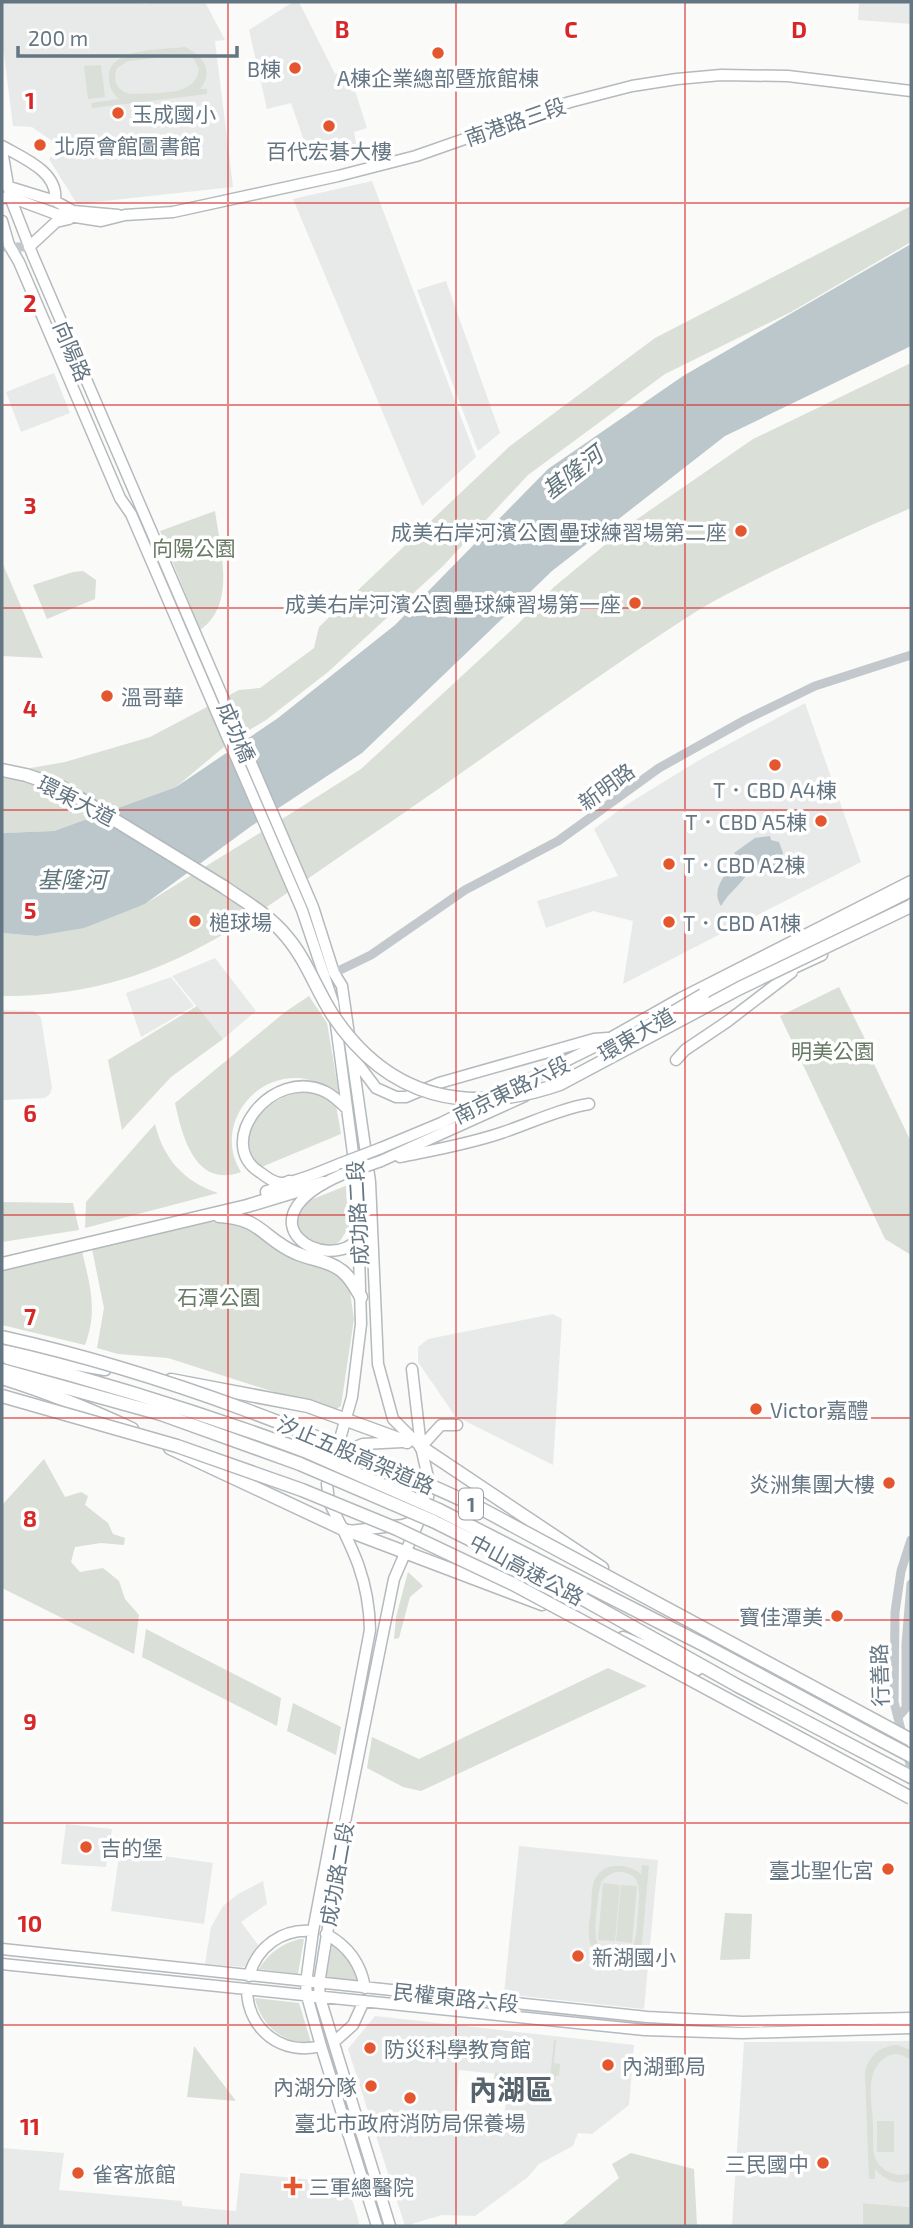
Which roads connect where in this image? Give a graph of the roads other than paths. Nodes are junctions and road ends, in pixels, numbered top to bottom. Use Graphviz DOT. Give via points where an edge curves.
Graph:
graph roads {
  1 [pos="911,91"];
  2 [pos="2,148"];
  3 [pos="6,191"];
  4 [pos="55,201"];
  5 [pos="125,215"];
  6 [pos="73,218"];
  7 [pos="2,221"];
  8 [pos="5,246"];
  9 [pos="29,247"];
  10 [pos="136,512"];
  11 [pos="911,655"];
  12 [pos="2,770"];
  13 [pos="911,881"];
  14 [pos="911,890"];
  15 [pos="911,908"];
  16 [pos="324,958"];
  17 [pos="797,968"];
  18 [pos="334,973"];
  19 [pos="609,1038"];
  20 [pos="352,1055"];
  21 [pos="676,1060"];
  22 [pos="589,1104"];
  23 [pos="347,1109"];
  24 [pos="381,1161"];
  25 [pos="341,1169"];
  26 [pos="289,1182"];
  27 [pos="323,1183"];
  28 [pos="208,1215"];
  29 [pos="359,1238"];
  30 [pos="2,1255"];
  31 [pos="2,1264"];
  32 [pos="361,1297"];
  33 [pos="2,1337"];
  34 [pos="2,1351"];
  35 [pos="2,1357"];
  36 [pos="412,1369"];
  37 [pos="2,1370"];
  38 [pos="2,1378"];
  39 [pos="2,1396"];
  40 [pos="346,1418"];
  41 [pos="457,1425"];
  42 [pos="407,1442"];
  43 [pos="421,1447"];
  44 [pos="302,1458"];
  45 [pos="332,1466"];
  46 [pos="436,1516"];
  47 [pos="418,1520"];
  48 [pos="346,1530"];
  49 [pos="911,1540"];
  50 [pos="404,1553"];
  51 [pos="911,1584"];
  52 [pos="737,1662"];
  53 [pos="738,1686"];
  54 [pos="898,1717"];
  55 [pos="911,1740"];
  56 [pos="911,1756"];
  57 [pos="911,1769"];
  58 [pos="911,1777"];
  59 [pos="911,1798"];
  60 [pos="313,1931"];
  61 [pos="326,1934"];
  62 [pos="2,1950"];
  63 [pos="2,1964"];
  64 [pos="249,1976"];
  65 [pos="306,1983"];
  66 [pos="319,1984"];
  67 [pos="365,1988"];
  68 [pos="247,1990"];
  69 [pos="307,1996"];
  70 [pos="320,1998"];
  71 [pos="364,2001"];
  72 [pos="911,2018"];
  73 [pos="911,2028"];
  74 [pos="334,2042"];
  75 [pos="321,2046"];
  76 [pos="377,2226"];
  77 [pos="390,2226"];
  1 -- 5 [label="main road, 南港路三段" via="788,76 720,75 632,86 551,108 416,156 338,176 173,212"];
  2 -- 3 [label="main road, 向陽路"];
  2 -- 4 [label="main road" via="48,175"];
  3 -- 4 [label="main road"];
  3 -- 6 [label="main road"];
  3 -- 9 [label="main road, 向陽路"];
  4 -- 5 [label="main road" via="73,211"];
  5 -- 6 [label="main road" via="101,222"];
  6 -- 9 [label="main road" via="56,222"];
  7 -- 8 [label="main road, 向陽路"];
  8 -- 9 [label="street"];
  8 -- 10 [label="main road, 向陽路" via="19,262 120,498"];
  9 -- 10 [label="main road, 向陽路" via="136,492"];
  10 -- 16 [label="main road, 成功橋" via="313,907"];
  11 -- 18 [label="street, 新明路" via="815,686 745,720 659,768 558,841 465,890 371,955"];
  12 -- 14 [label="highway, 環東大道, bridge" via="61,787 270,919 299,952 330,1011 360,1049 401,1077 450,1093 492,1097 543,1086 703,995"];
  12 -- 15 [label="highway, 環東大道, bridge" via="61,788 272,920 365,1056 393,1076 444,1096 499,1100 560,1084 740,988"];
  13 -- 19 [label="main road, 南京東路六段"];
  15 -- 17 [label="main road, 南京東路六段"];
  16 -- 18 [label="main road, 成功路二段"];
  16 -- 23 [label="main road, 成功路二段"];
  17 -- 21 [label="main road"];
  17 -- 24 [label="main road, 南京東路六段" via="639,1037"];
  18 -- 20 [label="main road, 成功路二段" via="342,986"];
  19 -- 20 [label="main road" via="439,1083 406,1097 376,1088"];
  19 -- 25 [label="main road, 南京東路六段, bridge"];
  20 -- 43 [label="main road, 成功路二段" via="370,1182 378,1364 393,1419"];
  22 -- 24 [label="main road" via="461,1144"];
  23 -- 26 [label="main road" via="326,1092 307,1087 286,1089 266,1099 251,1115 245,1132 246,1157 255,1170 274,1181"];
  23 -- 29 [label="main road, 成功路二段"];
  24 -- 25 [label="main road, bridge"];
  25 -- 26 [label="main road, 南京東路六段"];
  25 -- 27 [label="main road"];
  26 -- 30 [label="highway" via="196,1211"];
  27 -- 28 [label="highway"];
  27 -- 29 [label="main road" via="295,1208 294,1234 312,1247 329,1250 345,1248"];
  28 -- 31 [label="highway"];
  28 -- 32 [label="highway" via="253,1223 296,1253 335,1265 352,1280"];
  29 -- 32 [label="main road, 成功路二段"];
  32 -- 40 [label="main road, 成功路二段" via="359,1357"];
  33 -- 55 [label="highway, 汐止五股高架道路 / 1, bridge" via="188,1389 413,1477 480,1508"];
  34 -- 40 [label="highway" via="238,1391"];
  35 -- 44 [label="highway, 中山高速公路 / 1" via="210,1417"];
  36 -- 43 [label="main road"];
  37 -- 44 [label="highway, 中山高速公路 / 1"];
  38 -- 48 [label="highway" via="97,1412"];
  39 -- 59 [label="highway, bridge" via="189,1451 302,1490 397,1530 513,1584"];
  40 -- 42 [label="highway"];
  40 -- 45 [label="main road, 成功路二段"];
  41 -- 43 [label="main road" via="441,1425"];
  42 -- 43 [label="main road"];
  42 -- 45 [label="main road" via="363,1444 341,1452"];
  43 -- 47 [label="main road, 成功路二段" via="430,1486"];
  43 -- 52 [label="highway" via="704,1634"];
  44 -- 46 [label="highway, 中山高速公路 / 1, bridge"];
  45 -- 48 [label="main road, 成功路二段" via="328,1502"];
  46 -- 52 [label="highway, 中山高速公路 / 1"];
  46 -- 53 [label="highway, 中山高速公路 / 1"];
  47 -- 48 [label="main road"];
  47 -- 50 [label="main road, 成功路二段"];
  48 -- 50 [label="highway"];
  48 -- 60 [label="main road, 成功路二段" via="362,1571 370,1630"];
  49 -- 54 [label="street, 行善路" via="895,1612 894,1702"];
  50 -- 53 [label="highway" via="527,1598"];
  50 -- 61 [label="main road, 成功路二段" via="389,1600"];
  51 -- 54 [label="street, 行善路" via="906,1708"];
  52 -- 56 [label="highway, 中山高速公路 / 1, bridge"];
  53 -- 58 [label="highway, 中山高速公路 / 1"];
  54 -- 57 [label="street"];
  60 -- 64 [label="main road" via="293,1932 273,1941 258,1956"];
  60 -- 65 [label="main road, 成功路二段"];
  61 -- 66 [label="main road, 成功路二段"];
  61 -- 67 [label="main road" via="350,1952"];
  62 -- 64 [label="main road, 民權東路六段"];
  63 -- 68 [label="main road, 民權東路六段"];
  64 -- 65 [label="main road, 民權東路六段"];
  65 -- 66 [label="main road, 民權東路六段"];
  65 -- 69 [label="main road, 成功路二段"];
  66 -- 67 [label="main road, 民權東路六段"];
  66 -- 70 [label="main road, 成功路二段"];
  67 -- 72 [label="main road, 民權東路六段" via="709,2021"];
  68 -- 69 [label="main road, 民權東路六段"];
  68 -- 75 [label="main road" via="251,2014 266,2035 288,2047"];
  69 -- 70 [label="main road, 民權東路六段"];
  69 -- 75 [label="main road, 成功路二段"];
  70 -- 71 [label="main road, 民權東路六段"];
  70 -- 74 [label="main road, 成功路二段"];
  71 -- 73 [label="main road, 民權東路六段" via="645,2030"];
  71 -- 74 [label="main road" via="353,2025"];
  74 -- 77 [label="main road, 成功路二段"];
  75 -- 76 [label="main road, 成功路二段"];
}
